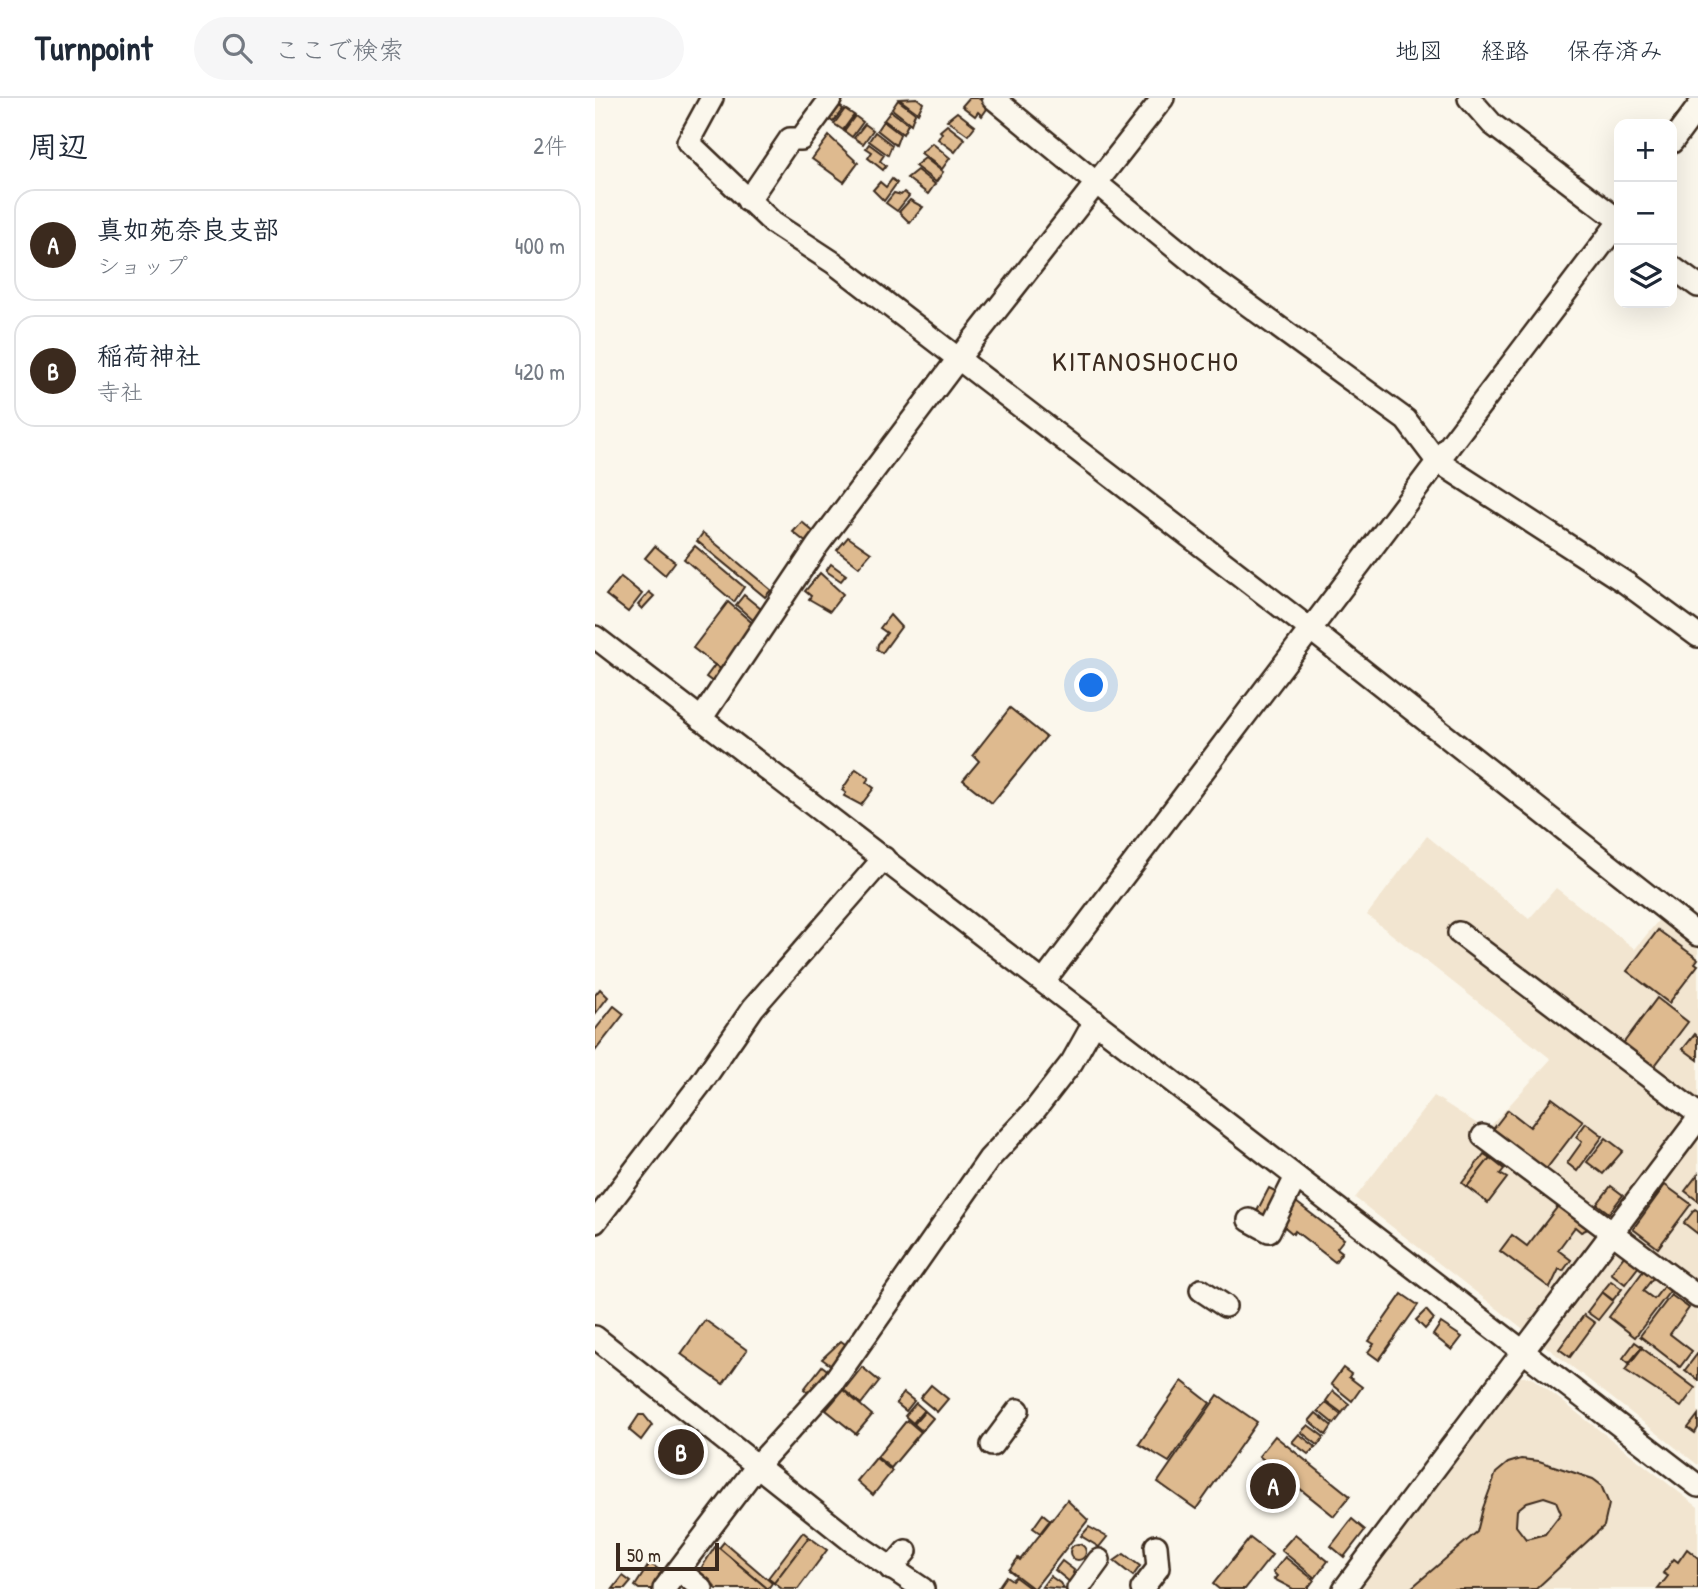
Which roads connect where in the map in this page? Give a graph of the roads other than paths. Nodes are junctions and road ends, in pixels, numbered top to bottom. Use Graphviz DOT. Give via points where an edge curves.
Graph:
graph roads {
  1 [pos="712,98"];
  2 [pos="831,98"];
  3 [pos="993,98"];
  4 [pos="1163,98"];
  5 [pos="1469,98"];
  6 [pos="1698,107"];
  7 [pos="1677,135"];
  8 [pos="1095,184"];
  9 [pos="748,201"];
  10 [pos="1614,218"];
  11 [pos="1614,226"];
  12 [pos="1677,271"];
  13 [pos="1698,286"];
  14 [pos="958,359"];
  15 [pos="1437,461"];
  16 [pos="1310,629"];
  17 [pos="1698,636"];
  18 [pos="595,637"];
  19 [pos="701,719"];
  20 [pos="884,858"];
  21 [pos="1459,933"];
  22 [pos="1698,935"];
  23 [pos="1044,981"];
  24 [pos="1095,1021"];
  25 [pos="1698,1116"];
  26 [pos="1483,1136"];
  27 [pos="1296,1177"];
  28 [pos="598,1210"];
  29 [pos="1249,1220"];
  30 [pos="1613,1232"];
  31 [pos="1201,1290"];
  32 [pos="1698,1297"];
  33 [pos="1225,1306"];
  34 [pos="595,1337"];
  35 [pos="1523,1349"];
  36 [pos="1017,1410"];
  37 [pos="992,1445"];
  38 [pos="757,1466"];
  39 [pos="1698,1486"];
  40 [pos="1156,1546"];
  41 [pos="906,1551"];
  42 [pos="1099,1560"];
  43 [pos="891,1569"];
  44 [pos="679,1570"];
  45 [pos="664,1589"];
  46 [pos="702,1589"];
  47 [pos="923,1589"];
  48 [pos="1077,1589"];
  49 [pos="1142,1589"];
  50 [pos="1344,1589"];
  1 -- 9 [label="street" via="688,142"];
  2 -- 9 [label="street" via="801,139 790,139"];
  3 -- 8 [label="street"];
  4 -- 8 [label="street"];
  5 -- 10 [label="street" via="1492,124"];
  6 -- 7 [label="street"];
  8 -- 14 [label="street"];
  8 -- 15 [label="street" via="1218,283 1406,420"];
  9 -- 14 [label="street"];
  11 -- 15 [label="street"];
  12 -- 13 [label="street"];
  14 -- 16 [label="street"];
  14 -- 19 [label="street" via="817,547"];
  15 -- 16 [label="street"];
  15 -- 17 [label="street" via="1626,583"];
  16 -- 22 [label="street"];
  16 -- 23 [label="street"];
  18 -- 19 [label="street"];
  19 -- 20 [label="street"];
  20 -- 23 [label="street"];
  20 -- 28 [label="street" via="753,1008 702,1082"];
  21 -- 25 [label="street"];
  23 -- 24 [label="street"];
  24 -- 27 [label="street"];
  24 -- 38 [label="street" via="1072,1062 989,1159 834,1381"];
  25 -- 30 [label="street"];
  26 -- 30 [label="street"];
  27 -- 29 [label="street" via="1269,1231"];
  27 -- 35 [label="street"];
  30 -- 32 [label="street"];
  30 -- 35 [label="street"];
  31 -- 33 [label="street"];
  34 -- 38 [label="street"];
  35 -- 39 [label="street"];
  35 -- 50 [label="street"];
  36 -- 37 [label="street"];
  38 -- 43 [label="street"];
  38 -- 44 [label="street"];
  40 -- 49 [label="street" via="1158,1568"];
  41 -- 43 [label="street"];
  42 -- 48 [label="street"];
  43 -- 47 [label="street"];
  44 -- 45 [label="street"];
  44 -- 46 [label="street"];
}
